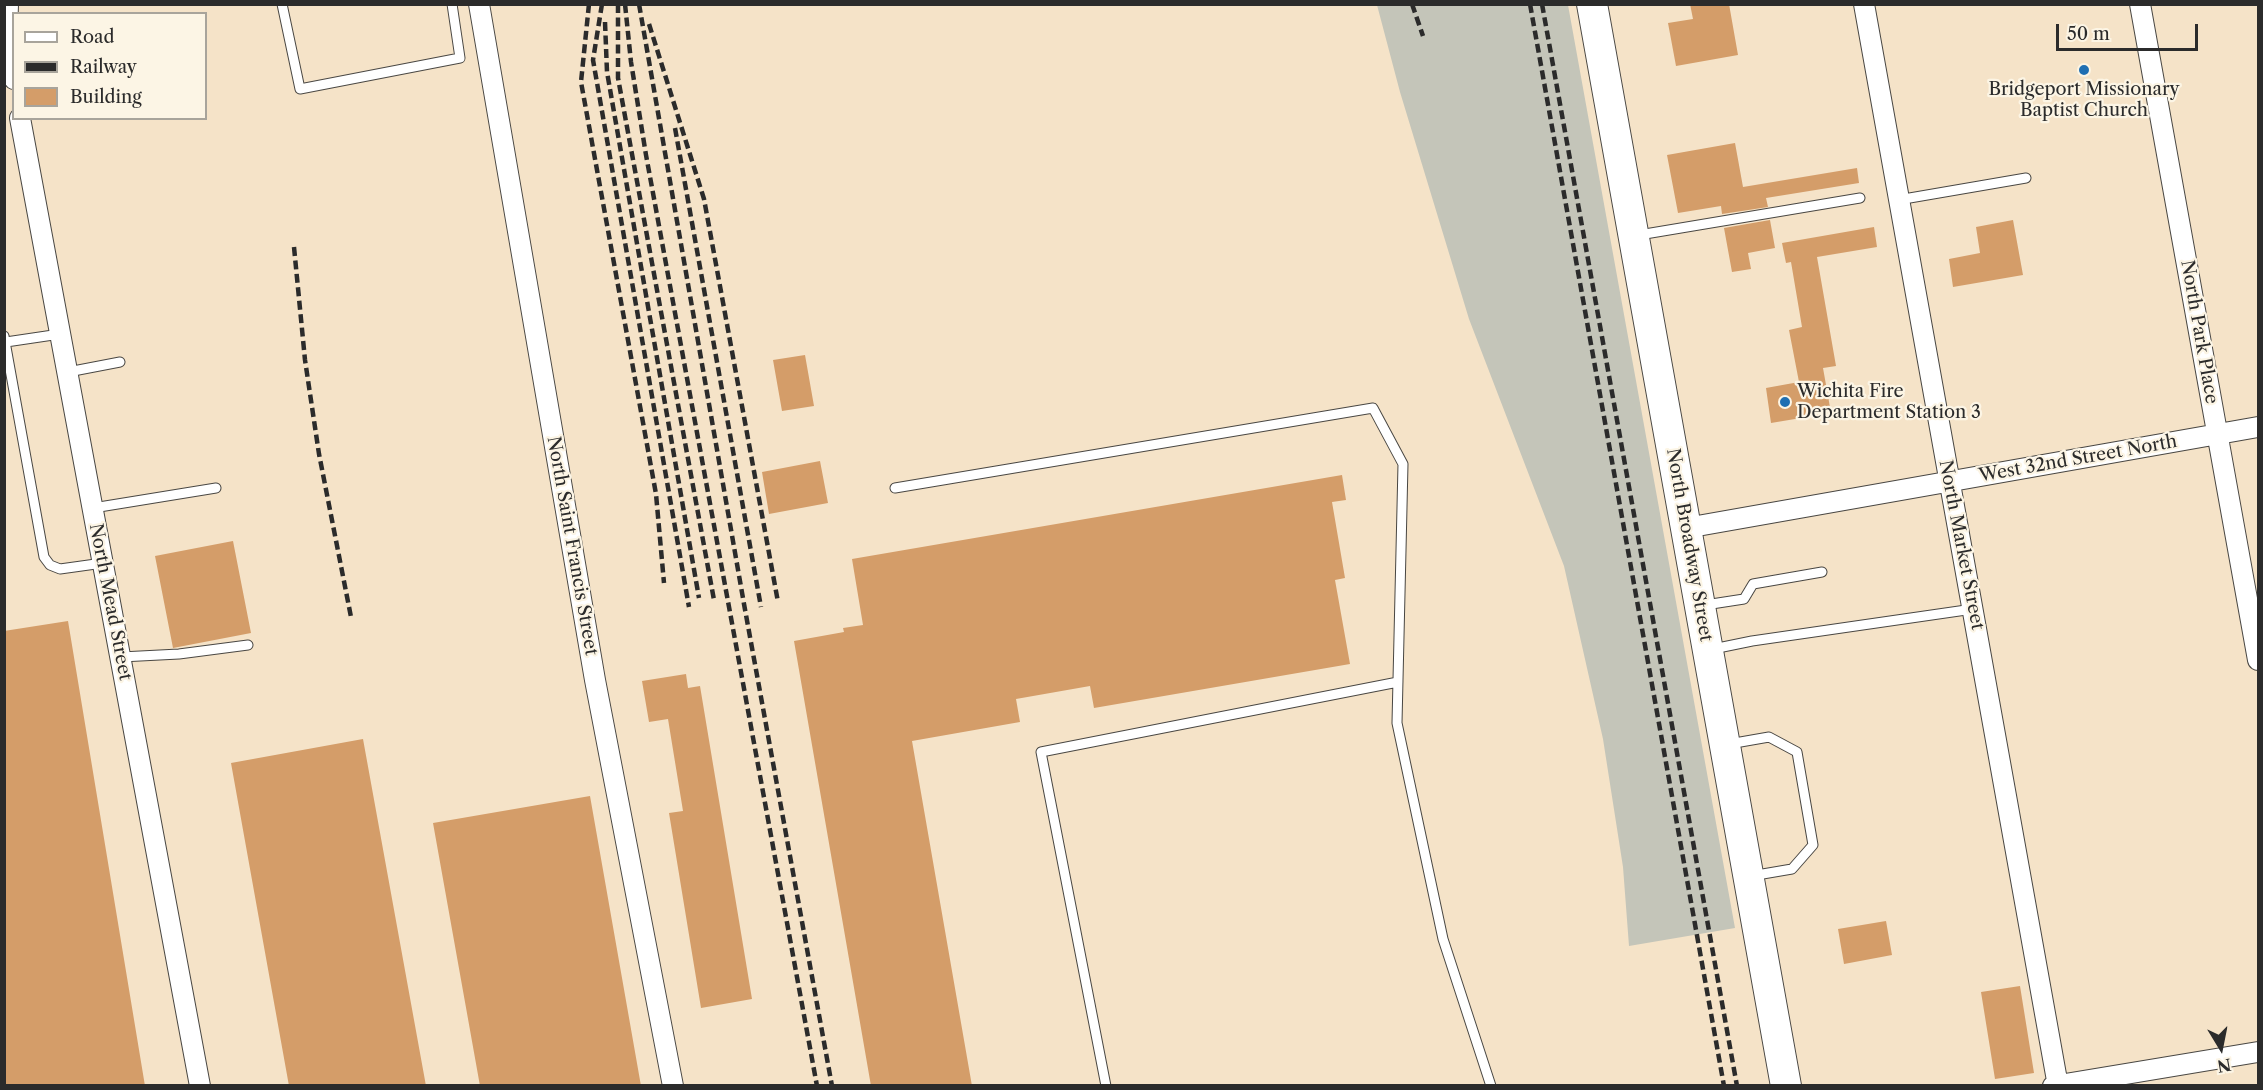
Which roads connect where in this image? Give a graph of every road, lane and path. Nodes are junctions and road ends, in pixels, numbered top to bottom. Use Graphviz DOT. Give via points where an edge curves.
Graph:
graph roads {
  1 [pos="9,4"];
  2 [pos="282,4"];
  3 [pos="452,4"];
  4 [pos="479,4"];
  5 [pos="1592,4"];
  6 [pos="1864,4"];
  7 [pos="2140,4"];
  8 [pos="6,37"];
  9 [pos="12,68"];
  10 [pos="20,120"];
  11 [pos="2026,178"];
  12 [pos="1860,198"];
  13 [pos="1898,200"];
  14 [pos="1634,236"];
  15 [pos="60,334"];
  16 [pos="5,339"];
  17 [pos="120,362"];
  18 [pos="68,372"];
  19 [pos="2259,428"];
  20 [pos="2217,434"];
  21 [pos="1949,482"];
  22 [pos="216,488"];
  23 [pos="895,488"];
  24 [pos="93,508"];
  25 [pos="1686,528"];
  26 [pos="103,563"];
  27 [pos="1822,572"];
  28 [pos="1700,606"];
  29 [pos="1973,609"];
  30 [pos="248,645"];
  31 [pos="1708,650"];
  32 [pos="121,657"];
  33 [pos="2259,660"];
  34 [pos="1398,682"];
  35 [pos="1725,745"];
  36 [pos="1749,877"];
  37 [pos="2259,1052"];
  38 [pos="2057,1085"];
  39 [pos="200,1086"];
  40 [pos="673,1086"];
  41 [pos="1106,1086"];
  42 [pos="1491,1086"];
  43 [pos="1786,1086"];
  1 -- 8 [label="street"];
  2 -- 3 [label="lane" via="300,88 460,58"];
  4 -- 40 [label="street, North Saint Francis Street" via="593,668"];
  5 -- 14 [label="main road, North Broadway Street"];
  6 -- 13 [label="street, North Market Street"];
  7 -- 20 [label="street, North Park Place"];
  8 -- 9 [label="street"];
  10 -- 15 [label="street, North Mead Street"];
  11 -- 13 [label="lane"];
  12 -- 14 [label="lane"];
  13 -- 21 [label="street, North Market Street"];
  14 -- 25 [label="main road, North Broadway Street"];
  15 -- 16 [label="lane"];
  15 -- 18 [label="street, North Mead Street"];
  16 -- 26 [label="lane" via="44,557 60,569"];
  17 -- 18 [label="lane"];
  18 -- 24 [label="street, North Mead Street"];
  19 -- 20 [label="street, West 32nd Street North"];
  20 -- 21 [label="street, West 32nd Street North"];
  20 -- 33 [label="street, North Park Place"];
  21 -- 25 [label="street, West 32nd Street North"];
  21 -- 29 [label="street, North Market Street"];
  22 -- 24 [label="lane"];
  23 -- 34 [label="lane" via="1373,408 1403,464"];
  24 -- 26 [label="street, North Mead Street"];
  25 -- 28 [label="main road, North Broadway Street"];
  26 -- 32 [label="street, North Mead Street"];
  27 -- 28 [label="lane" via="1753,584 1744,599"];
  28 -- 31 [label="main road, North Broadway Street"];
  29 -- 31 [label="lane"];
  29 -- 38 [label="street, North Market Street"];
  30 -- 32 [label="lane"];
  31 -- 35 [label="main road, North Broadway Street"];
  32 -- 39 [label="street, North Mead Street"];
  34 -- 41 [label="lane" via="1041,752"];
  34 -- 42 [label="lane" via="1396,723 1443,939"];
  35 -- 36 [label="main road, North Broadway Street"];
  35 -- 36 [label="lane" via="1769,737 1797,752 1813,845 1792,869"];
  36 -- 43 [label="main road, North Broadway Street"];
  37 -- 38 [label="street"];
}
